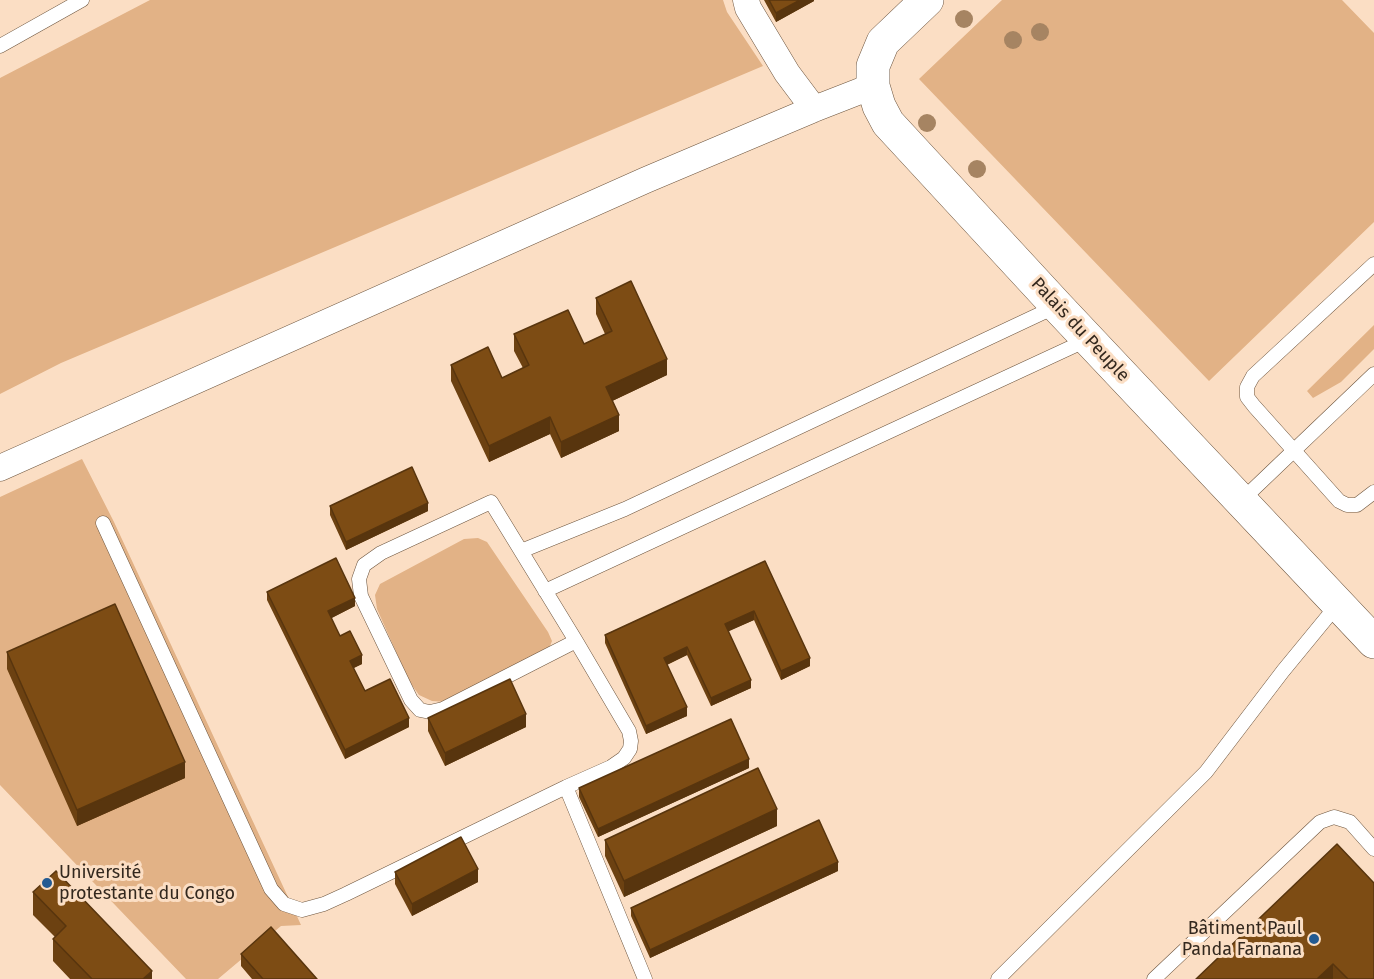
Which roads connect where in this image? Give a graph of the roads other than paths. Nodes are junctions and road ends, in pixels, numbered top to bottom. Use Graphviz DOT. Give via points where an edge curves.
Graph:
graph roads {
  1 [pos="82,0"];
  2 [pos="746,0"];
  3 [pos="927,0"];
  4 [pos="0,46"];
  5 [pos="873,86"];
  6 [pos="814,109"];
  7 [pos="1374,264"];
  8 [pos="1057,306"];
  9 [pos="1089,339"];
  10 [pos="1374,374"];
  11 [pos="1294,450"];
  12 [pos="0,468"];
  13 [pos="1374,492"];
  14 [pos="1240,501"];
  15 [pos="103,523"];
  16 [pos="521,551"];
  17 [pos="545,591"];
  18 [pos="1338,604"];
  19 [pos="576,641"];
  20 [pos="1374,642"];
  21 [pos="566,787"];
  22 [pos="1374,849"];
  23 [pos="645,979"];
  24 [pos="998,979"];
  25 [pos="1154,979"];
  1 -- 4 [label="lane"];
  2 -- 6 [label="street" via="787,73"];
  3 -- 5 [label="street, Palais du Peuple" via="884,42 873,66"];
  5 -- 6 [label="street"];
  5 -- 8 [label="street, Palais du Peuple" via="888,123"];
  6 -- 12 [label="street"];
  7 -- 11 [label="lane" via="1253,376 1247,387 1247,397"];
  8 -- 9 [label="street, Palais du Peuple"];
  8 -- 16 [label="lane" via="625,508"];
  9 -- 14 [label="street, Palais du Peuple"];
  9 -- 17 [label="lane"];
  10 -- 11 [label="lane"];
  11 -- 13 [label="lane" via="1339,501 1357,505"];
  11 -- 14 [label="lane"];
  14 -- 18 [label="street, Palais du Peuple"];
  15 -- 21 [label="lane" via="271,889 284,904 302,910 324,904"];
  16 -- 17 [label="lane"];
  16 -- 19 [label="lane" via="490,502 364,565 361,596 411,700 420,710 443,709"];
  17 -- 19 [label="lane"];
  18 -- 20 [label="street, Palais du Peuple"];
  18 -- 24 [label="lane" via="1206,772"];
  19 -- 21 [label="lane" via="629,731 631,741 624,758"];
  21 -- 23 [label="lane"];
  22 -- 25 [label="lane" via="1350,822 1334,817 1320,822"];
}
